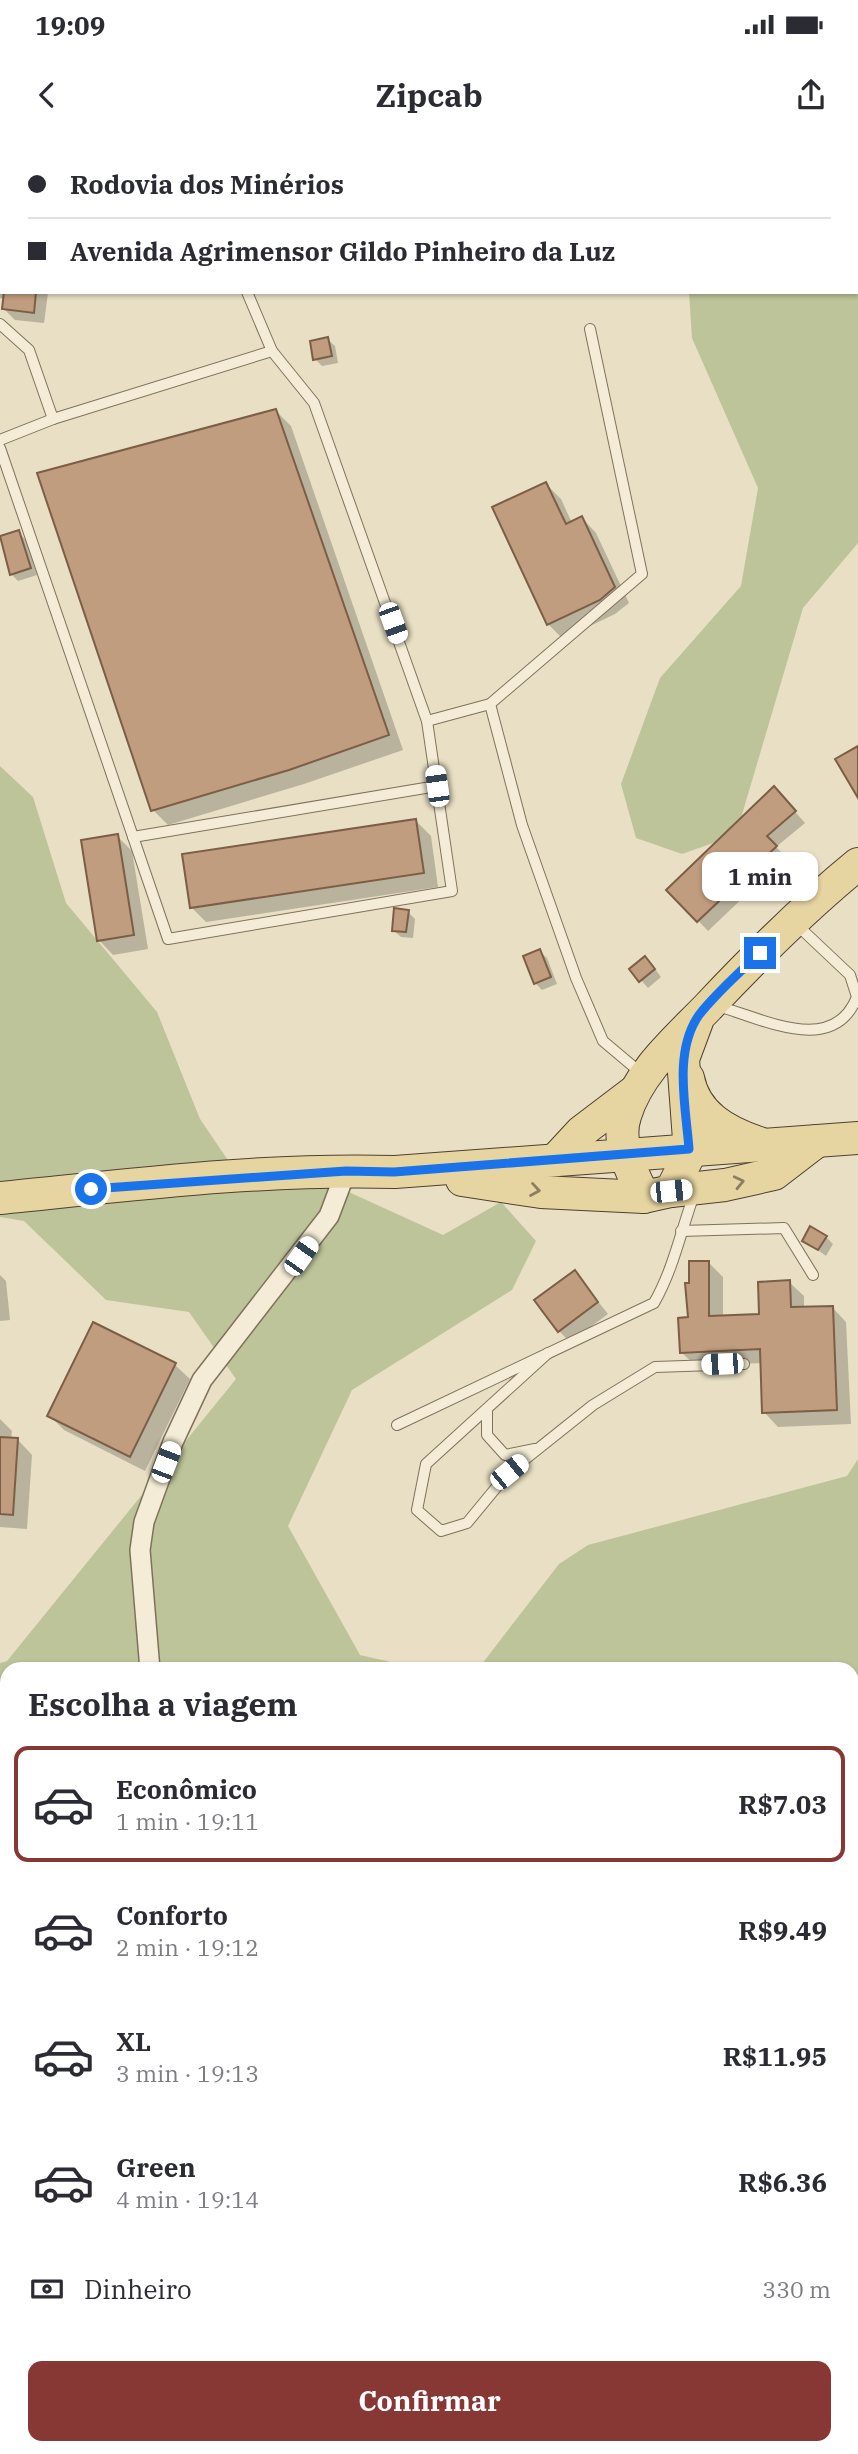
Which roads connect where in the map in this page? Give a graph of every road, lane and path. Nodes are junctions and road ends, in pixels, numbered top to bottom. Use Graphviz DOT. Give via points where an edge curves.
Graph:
graph roads {
  1 [pos="248,294"];
  2 [pos="0,324"];
  3 [pos="590,328"];
  4 [pos="272,352"];
  5 [pos="53,419"];
  6 [pos="0,440"];
  7 [pos="0,449"];
  8 [pos="490,704"];
  9 [pos="427,721"];
  10 [pos="437,786"];
  11 [pos="133,837"];
  12 [pos="858,864"];
  13 [pos="793,922"];
  14 [pos="704,1010"];
  15 [pos="684,1059"];
  16 [pos="641,1084"];
  17 [pos="858,1138"];
  18 [pos="817,1141"];
  19 [pos="767,1146"];
  20 [pos="689,1149"];
  21 [pos="625,1153"];
  22 [pos="556,1159"];
  23 [pos="346,1171"];
  24 [pos="394,1172"];
  25 [pos="671,1192"];
  26 [pos="0,1198"];
  27 [pos="681,1231"];
  28 [pos="813,1275"];
  29 [pos="548,1353"];
  30 [pos="744,1364"];
  31 [pos="487,1409"];
  32 [pos="397,1425"];
  33 [pos="538,1449"];
  34 [pos="149,1662"];
  1 -- 4 [label="lane"];
  2 -- 5 [label="lane" via="29,350"];
  3 -- 8 [label="lane" via="642,574"];
  4 -- 5 [label="lane"];
  4 -- 9 [label="lane" via="314,403"];
  5 -- 6 [label="lane"];
  7 -- 11 [label="lane"];
  8 -- 9 [label="lane"];
  8 -- 16 [label="lane" via="522,825 576,978 603,1041"];
  9 -- 10 [label="lane"];
  10 -- 11 [label="lane"];
  10 -- 11 [label="lane" via="452,891 290,919 168,939"];
  12 -- 13 [label="main road"];
  13 -- 14 [label="main road"];
  13 -- 14 [label="lane" via="850,975 857,997 845,1017 821,1029 794,1030"];
  14 -- 15 [label="main road"];
  14 -- 16 [label="main road" via="661,1055"];
  15 -- 19 [label="main road" via="689,1086 702,1110 733,1134"];
  15 -- 20 [label="main road"];
  16 -- 21 [label="main road" via="624,1118"];
  16 -- 22 [label="main road" via="581,1132"];
  17 -- 18 [label="main road"];
  18 -- 19 [label="main road"];
  25 -- 18 [label="main road, one-way" via="774,1174"];
  19 -- 20 [label="main road"];
  20 -- 21 [label="main road"];
  20 -- 25 [label="main road" via="687,1165"];
  21 -- 22 [label="main road"];
  21 -- 25 [label="main road"];
  22 -- 24 [label="main road"];
  23 -- 24 [label="main road"];
  23 -- 26 [label="main road"];
  23 -- 34 [label="street" via="329,1216 202,1380 173,1442 144,1522 140,1550"];
  24 -- 25 [label="main road, one-way" via="541,1192"];
  25 -- 27 [label="lane"];
  27 -- 28 [label="lane" via="784,1228"];
  27 -- 29 [label="lane" via="671,1275 654,1303"];
  29 -- 31 [label="lane"];
  29 -- 32 [label="lane"];
  30 -- 33 [label="lane" via="655,1367 593,1405"];
  31 -- 33 [label="lane" via="488,1435 505,1455"];
  31 -- 33 [label="lane" via="426,1464 417,1510 441,1531 467,1523 509,1472"];
}
